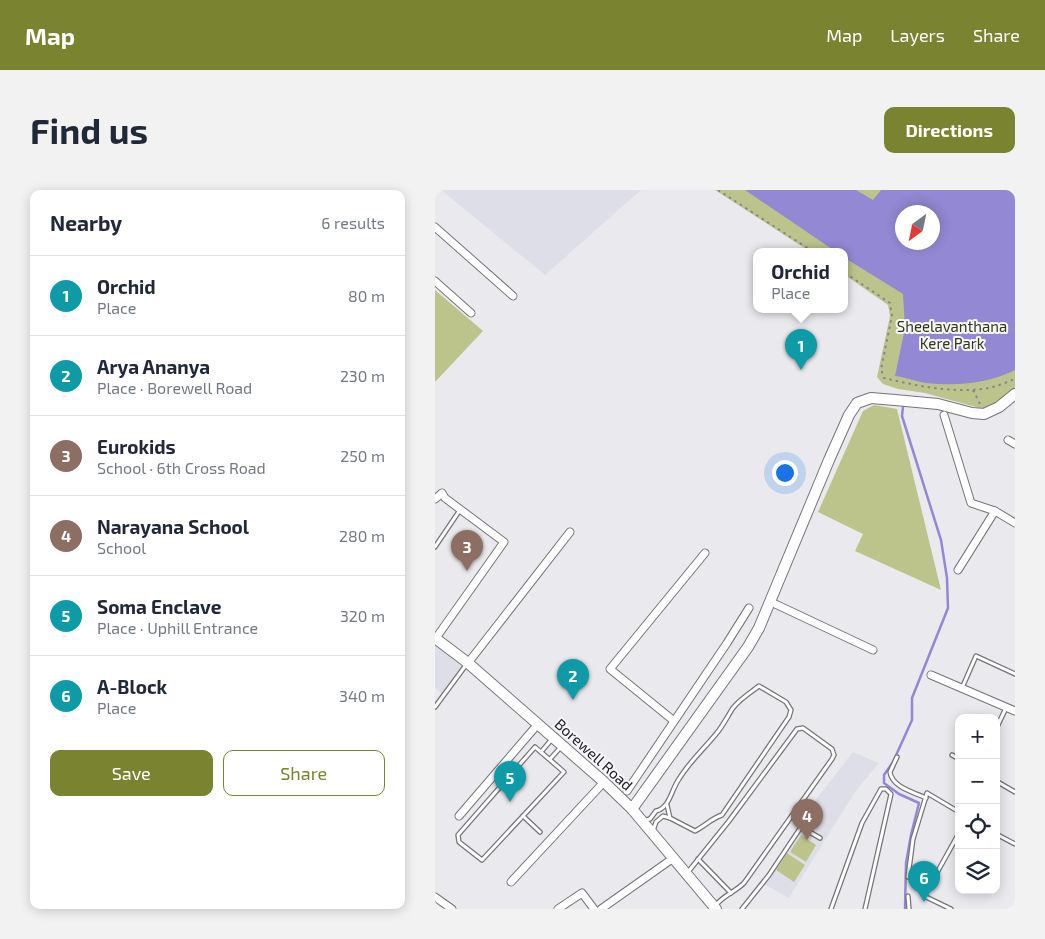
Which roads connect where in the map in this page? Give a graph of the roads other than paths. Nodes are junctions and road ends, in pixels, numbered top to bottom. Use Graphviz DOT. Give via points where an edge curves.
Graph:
graph roads {
  1 [pos="435,227"];
  2 [pos="435,281"];
  3 [pos="513,296"];
  4 [pos="471,313"];
  5 [pos="1015,394"];
  6 [pos="944,415"];
  7 [pos="435,499"];
  8 [pos="461,510"];
  9 [pos="995,511"];
  10 [pos="1015,522"];
  11 [pos="570,532"];
  12 [pos="435,547"];
  13 [pos="705,553"];
  14 [pos="959,570"];
  15 [pos="771,602"];
  16 [pos="749,608"];
  17 [pos="435,638"];
  18 [pos="873,650"];
  19 [pos="468,663"];
  20 [pos="1015,674"];
  21 [pos="931,675"];
  22 [pos="962,688"];
  23 [pos="435,707"];
  24 [pos="1006,708"];
  25 [pos="1015,712"];
  26 [pos="674,721"];
  27 [pos="1000,721"];
  28 [pos="538,724"];
  29 [pos="553,737"];
  30 [pos="562,745"];
  31 [pos="541,752"];
  32 [pos="952,755"];
  33 [pos="897,757"];
  34 [pos="550,759"];
  35 [pos="958,759"];
  36 [pos="604,782"];
  37 [pos="1000,783"];
  38 [pos="1015,792"];
  39 [pos="625,795"];
  40 [pos="926,798"];
  41 [pos="667,805"];
  42 [pos="632,809"];
  43 [pos="955,810"];
  44 [pos="459,816"];
  45 [pos="523,816"];
  46 [pos="669,818"];
  47 [pos="643,822"];
  48 [pos="540,832"];
  49 [pos="652,832"];
  50 [pos="1000,836"];
  51 [pos="820,838"];
  52 [pos="955,840"];
  53 [pos="1015,844"];
  54 [pos="672,859"];
  55 [pos="698,859"];
  56 [pos="686,874"];
  57 [pos="908,877"];
  58 [pos="511,882"];
  59 [pos="731,893"];
  60 [pos="908,896"];
  61 [pos="435,897"];
  62 [pos="715,908"];
  63 [pos="452,909"];
  64 [pos="558,909"];
  65 [pos="594,909"];
  66 [pos="601,909"];
  67 [pos="742,909"];
  68 [pos="831,909"];
  69 [pos="865,909"];
  70 [pos="909,909"];
  71 [pos="951,909"];
  1 -- 3 [label="street"];
  2 -- 4 [label="street"];
  5 -- 15 [label="street" via="984,414 938,404 887,399 871,398 857,403 829,460"];
  6 -- 9 [label="street" via="971,503"];
  7 -- 8 [label="street" via="442,493"];
  8 -- 12 [label="lane"];
  8 -- 17 [label="street" via="504,542"];
  9 -- 10 [label="street"];
  9 -- 14 [label="street"];
  11 -- 19 [label="street"];
  13 -- 26 [label="street" via="610,669"];
  15 -- 18 [label="street"];
  15 -- 42 [label="street" via="748,647"];
  16 -- 26 [label="street"];
  17 -- 19 [label="street, Borewell Road"];
  19 -- 23 [label="lane"];
  19 -- 28 [label="street, Borewell Road"];
  20 -- 22 [label="lane" via="976,656"];
  21 -- 22 [label="street"];
  22 -- 24 [label="street"];
  24 -- 25 [label="street"];
  24 -- 27 [label="lane"];
  26 -- 39 [label="street"];
  28 -- 29 [label="street, Borewell Road"];
  28 -- 44 [label="street"];
  29 -- 30 [label="street, Borewell Road"];
  29 -- 31 [label="lane"];
  30 -- 34 [label="lane"];
  30 -- 36 [label="street, Borewell Road"];
  31 -- 34 [label="lane"];
  31 -- 45 [label="lane" via="535,746 458,835 459,842 481,860"];
  32 -- 35 [label="lane"];
  33 -- 40 [label="lane" via="889,772 894,782"];
  34 -- 45 [label="lane" via="564,772"];
  36 -- 39 [label="street, Borewell Road"];
  36 -- 58 [label="street"];
  37 -- 38 [label="lane"];
  39 -- 42 [label="street, Borewell Road"];
  40 -- 43 [label="lane" via="927,793"];
  40 -- 57 [label="lane" via="913,838"];
  41 -- 46 [label="lane"];
  41 -- 46 [label="lane" via="671,792 694,757 743,698 759,686 786,702 791,710 789,717 722,814 695,831"];
  41 -- 47 [label="lane"];
  42 -- 47 [label="street, Borewell Road"];
  45 -- 48 [label="lane"];
  46 -- 49 [label="lane" via="663,816"];
  47 -- 49 [label="street, Borewell Road"];
  49 -- 54 [label="street, Borewell Road"];
  50 -- 53 [label="lane"];
  51 -- 67 [label="lane" via="801,827"];
  52 -- 71 [label="lane" via="924,896"];
  54 -- 56 [label="street, Borewell Road"];
  54 -- 66 [label="street"];
  55 -- 56 [label="lane"];
  55 -- 59 [label="lane"];
  55 -- 59 [label="lane" via="797,729 803,728 832,749 832,759 744,883"];
  56 -- 62 [label="street, Borewell Road"];
  59 -- 62 [label="lane" via="722,898"];
  60 -- 70 [label="lane"];
  61 -- 63 [label="street"];
  64 -- 65 [label="street" via="582,893"];
  68 -- 69 [label="lane" via="862,823 881,790 886,789 891,794"];
}
